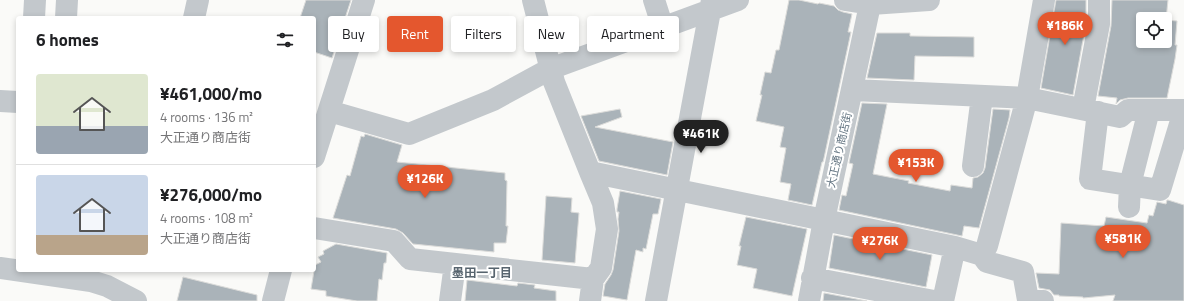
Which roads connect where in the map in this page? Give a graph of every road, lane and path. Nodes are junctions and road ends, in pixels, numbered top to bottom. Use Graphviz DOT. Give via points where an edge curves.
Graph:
graph roads {
  1 [pos="35,0"];
  2 [pos="67,0"];
  3 [pos="198,0"];
  4 [pos="364,0"];
  5 [pos="533,0"];
  6 [pos="654,0"];
  7 [pos="738,0"];
  8 [pos="845,0"];
  9 [pos="929,0"];
  10 [pos="1044,0"];
  11 [pos="1099,0"];
  12 [pos="871,2"];
  13 [pos="711,5"];
  14 [pos="34,16"];
  15 [pos="66,16"];
  16 [pos="194,16"];
  17 [pos="659,16"];
  18 [pos="679,20"];
  19 [pos="597,52"];
  20 [pos="550,69"];
  21 [pos="853,90"];
  22 [pos="982,96"];
  23 [pos="1027,98"];
  24 [pos="0,101"];
  25 [pos="16,102"];
  26 [pos="1149,110"];
  27 [pos="329,111"];
  28 [pos="1091,111"];
  29 [pos="1184,111"];
  30 [pos="316,150"];
  31 [pos="974,166"];
  32 [pos="590,172"];
  33 [pos="1130,185"];
  34 [pos="677,190"];
  35 [pos="1128,207"];
  36 [pos="824,220"];
  37 [pos="316,228"];
  38 [pos="955,247"];
  39 [pos="982,255"];
  40 [pos="455,264"];
  41 [pos="0,268"];
  42 [pos="16,270"];
  43 [pos="28,272"];
  44 [pos="280,272"];
  45 [pos="812,278"];
  46 [pos="593,279"];
  47 [pos="133,300"];
  48 [pos="273,301"];
  49 [pos="450,301"];
  50 [pos="590,301"];
  51 [pos="656,301"];
  52 [pos="809,301"];
  53 [pos="934,301"];
  54 [pos="943,301"];
  55 [pos="1043,301"];
  1 -- 14 [label="street"];
  2 -- 15 [label="street"];
  3 -- 16 [label="street"];
  4 -- 27 [label="street"];
  5 -- 20 [label="street"];
  6 -- 17 [label="street"];
  7 -- 13 [label="street"];
  8 -- 12 [label="street"];
  9 -- 12 [label="street"];
  10 -- 23 [label="street"];
  11 -- 28 [label="street"];
  12 -- 21 [label="street, 大正通り商店街"];
  13 -- 18 [label="street"];
  13 -- 34 [label="street"];
  19 -- 20 [label="street"];
  20 -- 27 [label="street" via="493,100 408,134"];
  20 -- 32 [label="street"];
  21 -- 22 [label="street"];
  21 -- 36 [label="street, 大正通り商店街"];
  22 -- 23 [label="street"];
  22 -- 31 [label="street"];
  23 -- 28 [label="street"];
  23 -- 39 [label="street" via="987,246"];
  24 -- 25 [label="street"];
  26 -- 28 [label="street" via="1128,110 1120,117"];
  26 -- 29 [label="street"];
  26 -- 33 [label="street"];
  27 -- 30 [label="street"];
  28 -- 33 [label="street" via="1090,178"];
  29 -- 33 [label="street" via="1160,190"];
  32 -- 34 [label="street"];
  32 -- 46 [label="street" via="603,203 607,229 601,268"];
  33 -- 35 [label="street"];
  34 -- 36 [label="street"];
  34 -- 51 [label="street"];
  36 -- 38 [label="street"];
  36 -- 45 [label="street, 大正通り商店街"];
  37 -- 40 [label="street" via="394,241 410,259"];
  38 -- 39 [label="street"];
  38 -- 54 [label="street"];
  39 -- 55 [label="street" via="987,262 1023,272 1028,300"];
  40 -- 46 [label="street"];
  40 -- 49 [label="street"];
  41 -- 42 [label="street"];
  43 -- 47 [label="street" via="91,281 107,286"];
  44 -- 48 [label="street"];
  45 -- 52 [label="street, 大正通り商店街"];
  45 -- 53 [label="street"];
  46 -- 50 [label="street"];
}
